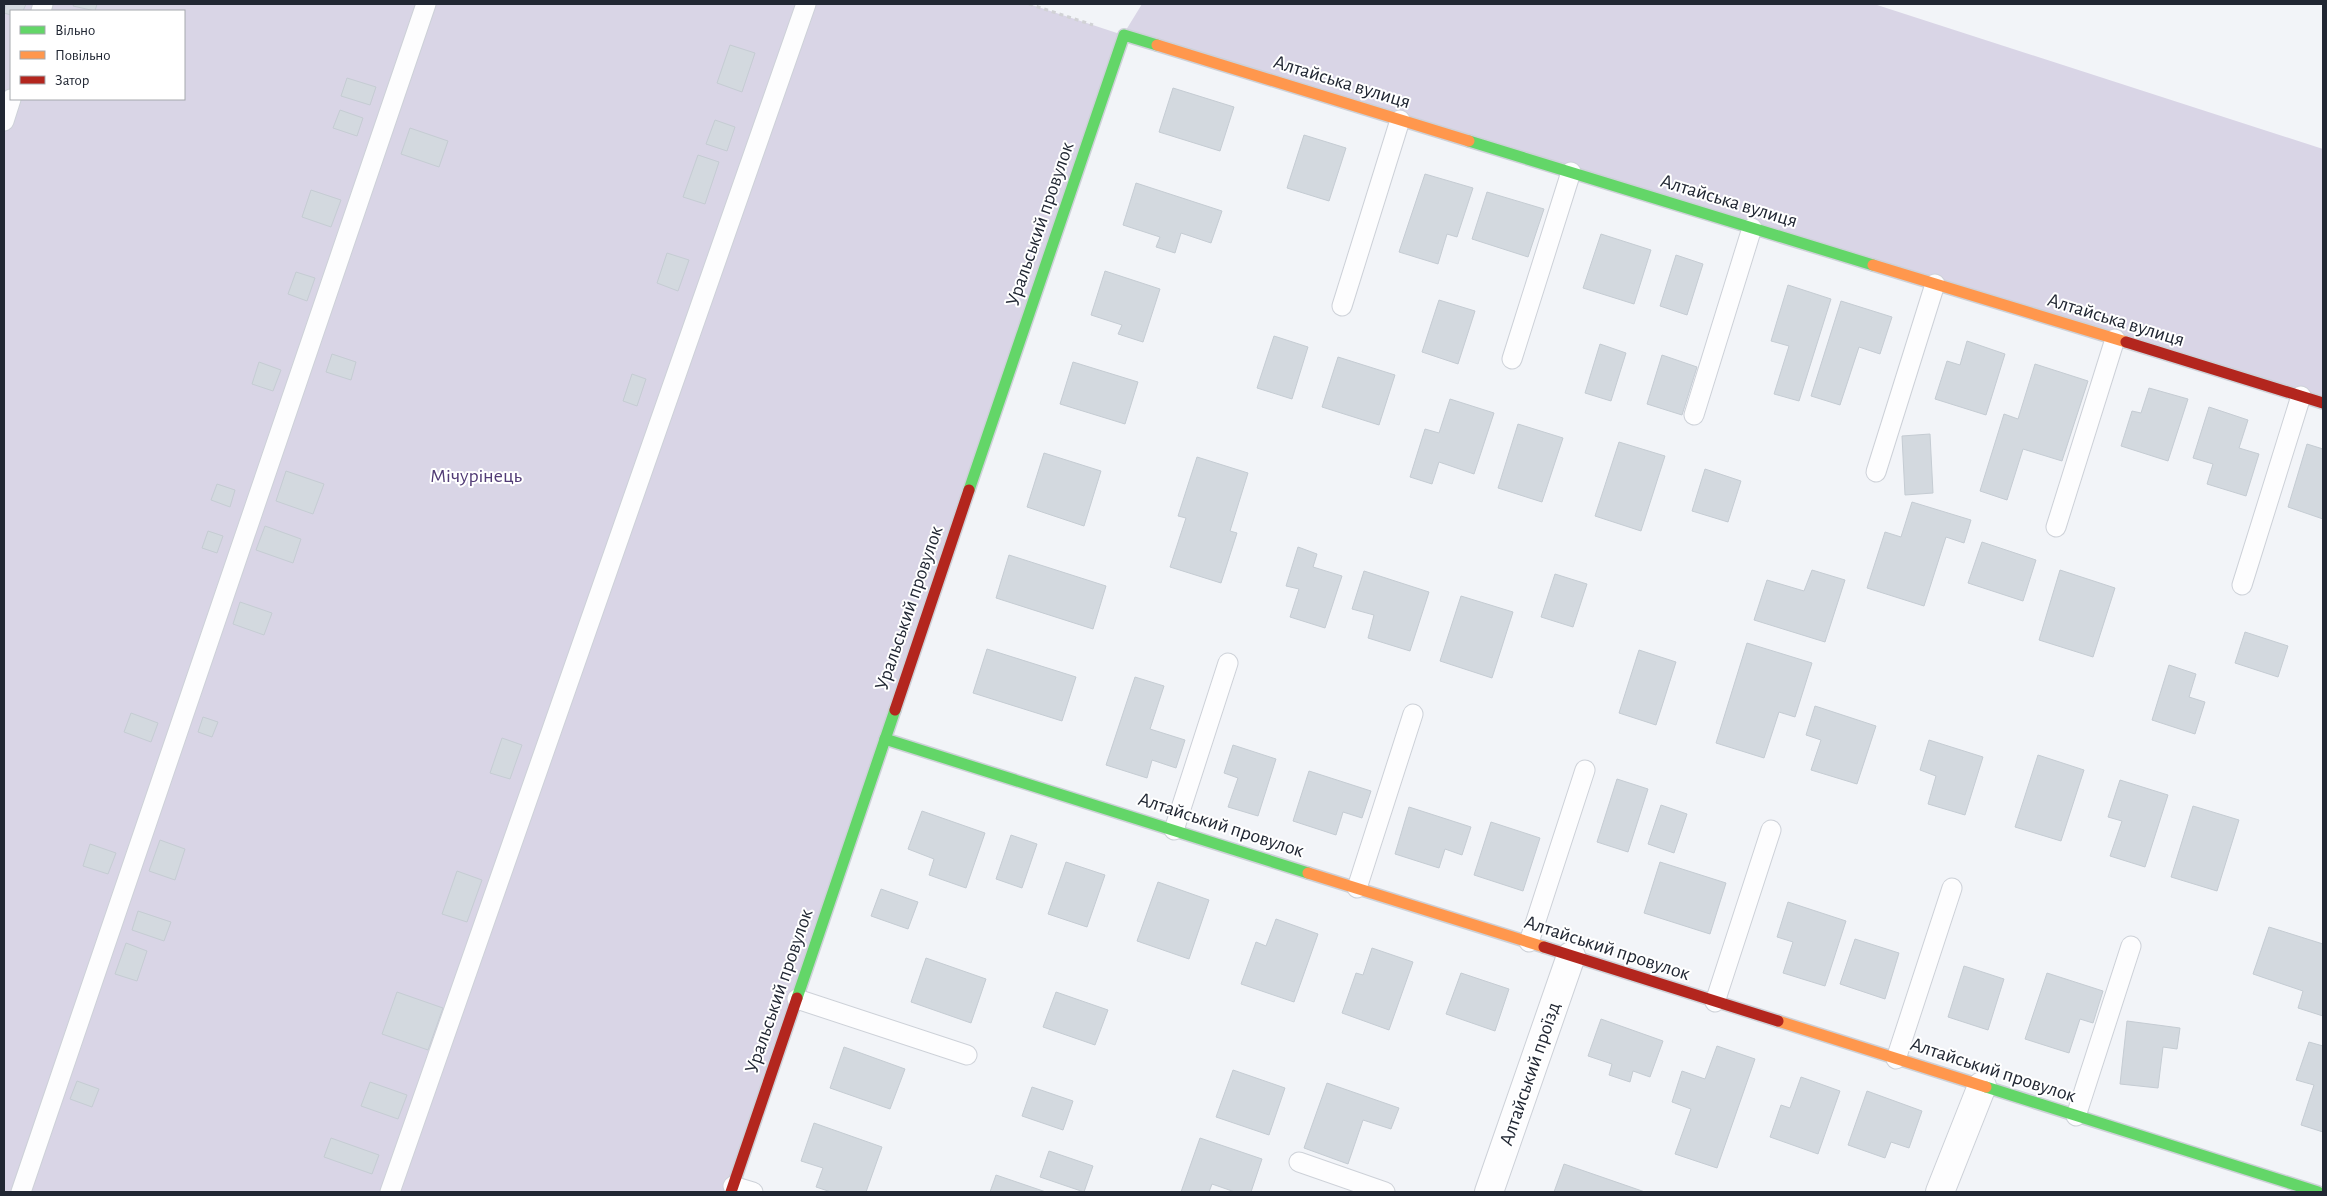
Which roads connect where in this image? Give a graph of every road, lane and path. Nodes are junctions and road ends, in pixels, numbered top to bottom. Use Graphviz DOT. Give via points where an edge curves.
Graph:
graph roads {
  1 [pos="426,4"];
  2 [pos="806,4"];
  3 [pos="1030,4"];
  4 [pos="1124,36"];
  5 [pos="10,100"];
  6 [pos="1400,120"];
  7 [pos="4,121"];
  8 [pos="1570,172"];
  9 [pos="1752,228"];
  10 [pos="1935,284"];
  11 [pos="1342,306"];
  12 [pos="2115,339"];
  13 [pos="1512,359"];
  14 [pos="2301,396"];
  15 [pos="2323,403"];
  16 [pos="1694,415"];
  17 [pos="1876,472"];
  18 [pos="2056,527"];
  19 [pos="2242,584"];
  20 [pos="1228,663"];
  21 [pos="1413,714"];
  22 [pos="885,739"];
  23 [pos="1585,770"];
  24 [pos="1174,830"];
  25 [pos="1771,830"];
  26 [pos="1357,888"];
  27 [pos="1952,888"];
  28 [pos="1529,942"];
  29 [pos="2131,946"];
  30 [pos="1571,956"];
  31 [pos="797,999"];
  32 [pos="1715,1002"];
  33 [pos="967,1055"];
  34 [pos="1896,1059"];
  35 [pos="1982,1086"];
  36 [pos="2076,1116"];
  37 [pos="1299,1162"];
  38 [pos="732,1189"];
  39 [pos="21,1192"];
  40 [pos="390,1192"];
  41 [pos="753,1192"];
  42 [pos="1385,1192"];
  43 [pos="1489,1192"];
  44 [pos="1940,1192"];
  45 [pos="2318,1192"];
  1 -- 39 [label="lane"];
  2 -- 40 [label="lane"];
  3 -- 4 [label="path"];
  4 -- 6 [label="street, Алтайська вулиця"];
  4 -- 22 [label="street, Уральський провулок"];
  5 -- 7 [label="lane"];
  6 -- 8 [label="street, Алтайська вулиця"];
  6 -- 11 [label="lane"];
  8 -- 9 [label="street, Алтайська вулиця"];
  8 -- 13 [label="lane"];
  9 -- 10 [label="street, Алтайська вулиця"];
  9 -- 16 [label="lane"];
  10 -- 12 [label="street, Алтайська вулиця"];
  10 -- 17 [label="lane"];
  12 -- 14 [label="street, Алтайська вулиця"];
  12 -- 18 [label="lane"];
  14 -- 15 [label="street, Алтайська вулиця"];
  14 -- 19 [label="lane"];
  20 -- 24 [label="lane"];
  21 -- 26 [label="lane"];
  22 -- 24 [label="street, Алтайський провулок"];
  22 -- 31 [label="street, Уральський провулок"];
  23 -- 28 [label="lane"];
  24 -- 26 [label="street, Алтайський провулок"];
  25 -- 32 [label="lane"];
  26 -- 28 [label="street, Алтайський провулок"];
  27 -- 34 [label="lane"];
  28 -- 30 [label="street, Алтайський провулок"];
  29 -- 36 [label="lane"];
  30 -- 32 [label="street, Алтайський провулок"];
  30 -- 43 [label="street, Алтайський проїзд"];
  31 -- 33 [label="lane"];
  31 -- 38 [label="street, Уральський провулок"];
  32 -- 34 [label="street, Алтайський провулок"];
  34 -- 35 [label="street, Алтайський провулок"];
  35 -- 36 [label="street, Алтайський провулок"];
  35 -- 44 [label="street"];
  36 -- 45 [label="street, Алтайський провулок"];
  37 -- 42 [label="lane"];
  38 -- 41 [label="lane"];
}
